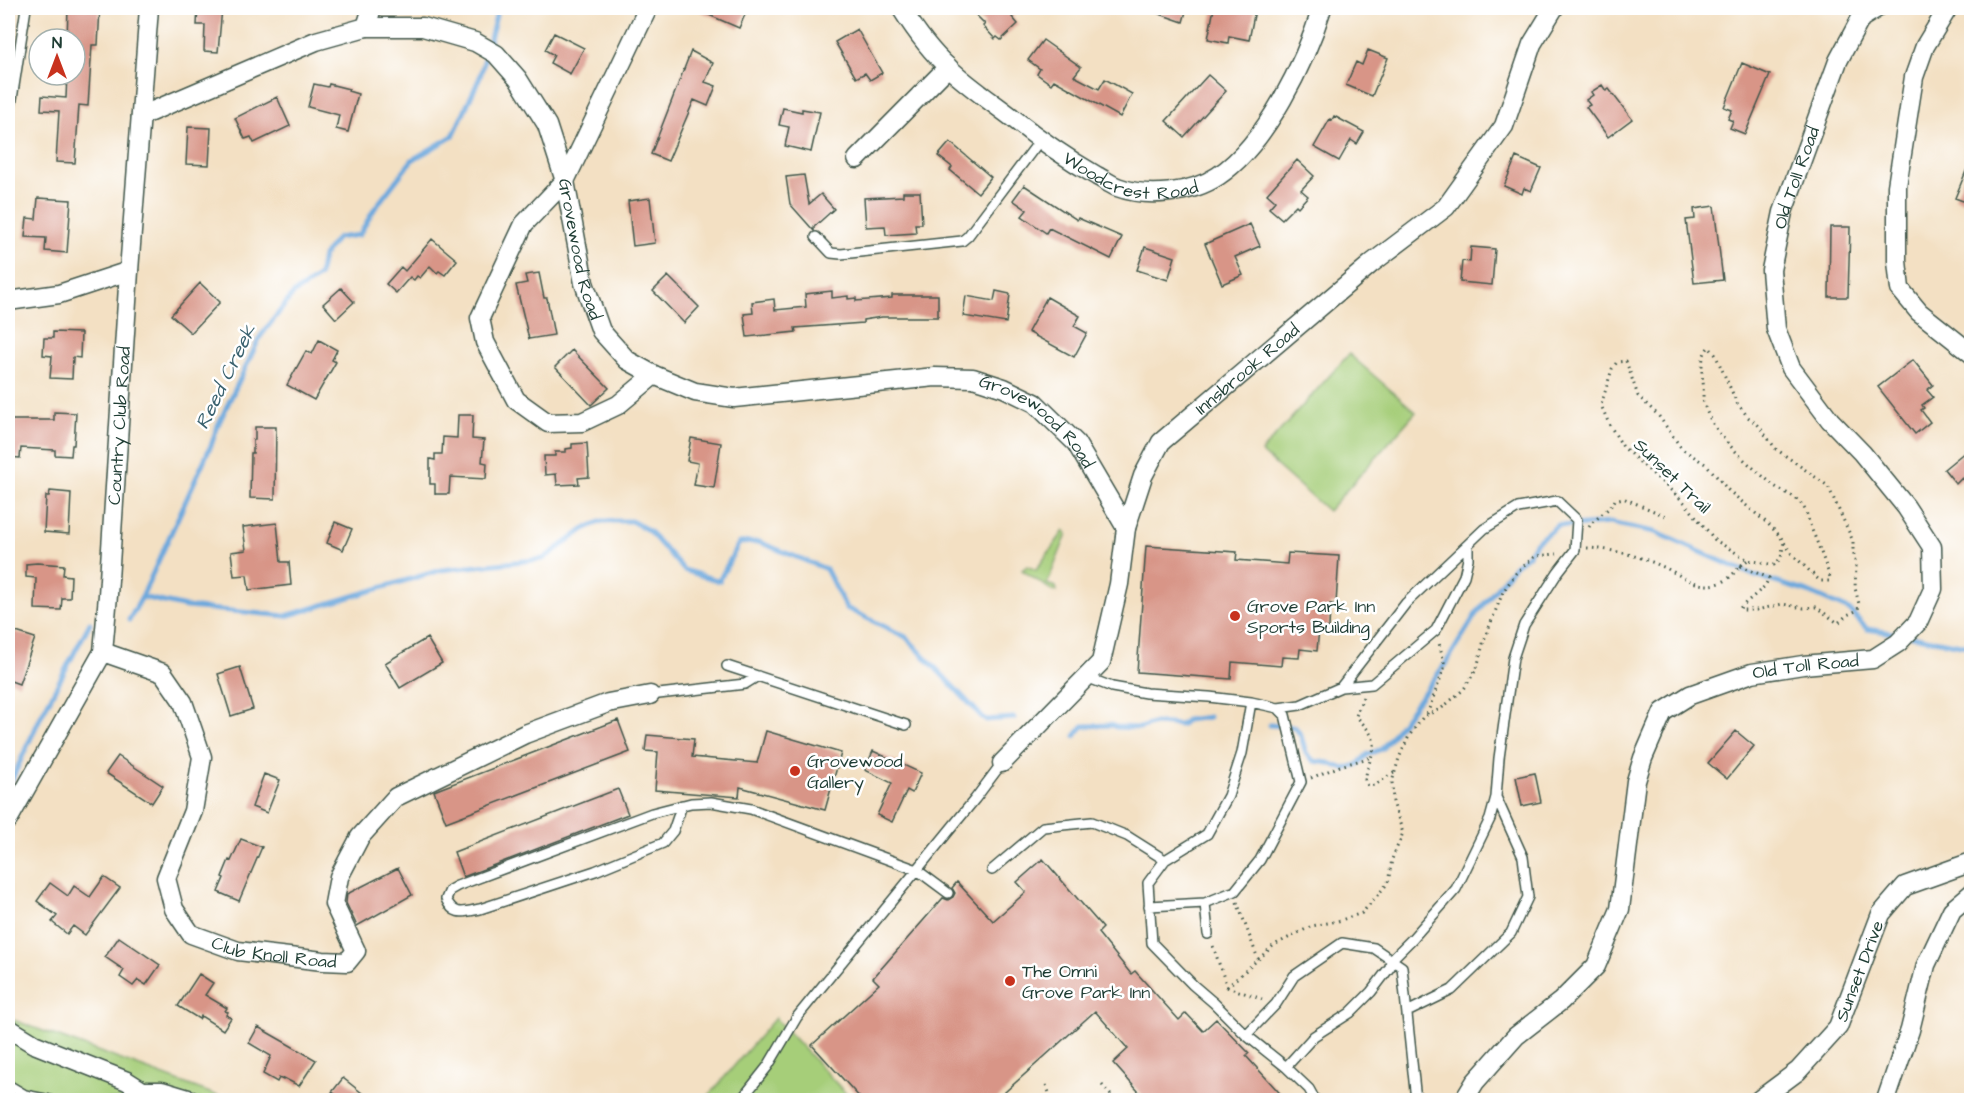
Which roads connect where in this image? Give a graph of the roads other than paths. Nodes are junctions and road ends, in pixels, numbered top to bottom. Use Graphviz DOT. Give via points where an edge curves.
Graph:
graph roads {
  1 [pos="26,8"];
  2 [pos="149,8"];
  3 [pos="372,8"];
  4 [pos="648,8"];
  5 [pos="902,8"];
  6 [pos="1322,8"];
  7 [pos="1554,8"];
  8 [pos="1948,8"];
  9 [pos="1875,9"];
  10 [pos="366,27"];
  11 [pos="948,67"];
  12 [pos="141,116"];
  13 [pos="8,125"];
  14 [pos="1041,139"];
  15 [pos="857,159"];
  16 [pos="565,181"];
  17 [pos="816,237"];
  18 [pos="129,271"];
  19 [pos="8,301"];
  20 [pos="1971,354"];
  21 [pos="654,375"];
  22 [pos="1126,528"];
  23 [pos="1468,545"];
  24 [pos="103,652"];
  25 [pos="727,666"];
  26 [pos="758,676"];
  27 [pos="1086,677"];
  28 [pos="1341,687"];
  29 [pos="650,694"];
  30 [pos="1251,702"];
  31 [pos="1278,708"];
  32 [pos="906,725"];
  33 [pos="1002,763"];
  34 [pos="1496,797"];
  35 [pos="682,805"];
  36 [pos="8,820"];
  37 [pos="1165,860"];
  38 [pos="1971,862"];
  39 [pos="917,870"];
  40 [pos="992,870"];
  41 [pos="948,893"];
  42 [pos="1971,893"];
  43 [pos="1205,903"];
  44 [pos="1149,906"];
  45 [pos="1208,934"];
  46 [pos="1391,960"];
  47 [pos="1407,1012"];
  48 [pos="8,1028"];
  49 [pos="1246,1035"];
  50 [pos="1286,1067"];
  51 [pos="8,1085"];
  52 [pos="150,1096"];
  53 [pos="25,1098"];
  54 [pos="50,1101"];
  55 [pos="192,1101"];
  56 [pos="741,1101"];
  57 [pos="1315,1101"];
  58 [pos="1416,1101"];
  59 [pos="1464,1101"];
  60 [pos="1759,1101"];
  61 [pos="1886,1101"];
  1 -- 13 [label="lane"];
  2 -- 12 [label="street, Country Club Road"];
  3 -- 10 [label="street"];
  4 -- 16 [label="street"];
  5 -- 11 [label="street, Woodcrest Road"];
  6 -- 14 [label="street, Woodcrest Road" via="1310,43 1268,121 1244,153 1217,176 1192,187 1161,193 1139,192 1116,186"];
  7 -- 22 [label="street, Innsbrook Road" via="1532,44 1504,126 1446,207 1372,263 1161,442 1143,476"];
  8 -- 20 [label="street" via="1925,46 1914,76 1897,186 1897,261 1900,289 1918,312"];
  9 -- 59 [label="street, Old Toll Road" via="1861,18 1838,61 1783,212 1771,270 1776,329 1791,368 1830,420 1906,507 1932,547 1934,589 1918,622 1898,643 1873,659 1752,674 1690,695 1663,712 1636,781 1620,909 1596,966 1561,1001 1516,1036 1475,1082"];
  10 -- 12 [label="street, Grovewood Road" via="316,41"];
  10 -- 16 [label="street, Grovewood Road" via="423,27 475,42 496,54 518,79 547,125"];
  11 -- 14 [label="street, Woodcrest Road"];
  11 -- 15 [label="street"];
  12 -- 18 [label="street, Country Club Road"];
  14 -- 17 [label="lane" via="962,241 841,254 831,253"];
  16 -- 21 [label="street, Grovewood Road" via="584,283 601,331 627,360"];
  16 -- 21 [label="street" via="524,224 480,318 485,342 516,400 548,423 582,422 618,405"];
  18 -- 19 [label="street" via="59,294"];
  18 -- 24 [label="street, Country Club Road"];
  21 -- 22 [label="street, Grovewood Road" via="695,393 734,398 935,377 973,378 1004,388 1035,403 1076,443"];
  22 -- 27 [label="street, Innsbrook Road" via="1119,584 1101,662"];
  23 -- 28 [label="lane" via="1406,603"];
  23 -- 28 [label="lane" via="1464,576 1436,630 1372,684"];
  23 -- 34 [label="lane" via="1484,529 1518,508 1557,501 1577,520 1575,550 1524,625 1513,658"];
  24 -- 29 [label="street, Club Knoll Road" via="163,673 183,702 202,757 193,811 166,878 174,909 191,934 238,951 323,961 348,962 356,951 334,904 339,877 360,837 396,797 525,734 608,703"];
  24 -- 36 [label="street, Country Club Road"];
  25 -- 26 [label="lane"];
  26 -- 29 [label="lane" via="745,684"];
  26 -- 32 [label="lane"];
  27 -- 30 [label="lane" via="1146,693"];
  27 -- 33 [label="street, Innsbrook Road"];
  28 -- 31 [label="lane" via="1300,705"];
  30 -- 31 [label="lane"];
  30 -- 37 [label="lane" via="1242,753 1228,796 1207,834"];
  31 -- 43 [label="lane" via="1286,715 1301,782 1260,860 1233,892"];
  33 -- 39 [label="lane"];
  34 -- 46 [label="lane" via="1490,819 1456,889"];
  34 -- 47 [label="lane" via="1523,857 1528,897 1511,933 1452,990"];
  35 -- 35 [label="lane" via="457,886 446,899 450,908 461,913 480,909 663,843 673,831"];
  35 -- 39 [label="lane" via="711,802 750,809"];
  37 -- 40 [label="lane" via="1127,836 1092,822 1043,826"];
  37 -- 44 [label="lane" via="1148,883"];
  38 -- 60 [label="street, Sunset Drive" via="1905,886 1881,914 1838,1027 1798,1071"];
  39 -- 41 [label="lane"];
  39 -- 56 [label="lane" via="797,1017 768,1066"];
  42 -- 61 [label="street" via="1952,910 1926,965"];
  43 -- 44 [label="lane"];
  43 -- 45 [label="lane"];
  44 -- 49 [label="lane" via="1152,943"];
  46 -- 47 [label="lane" via="1402,967"];
  46 -- 49 [label="lane" via="1374,948 1342,943 1294,976 1276,1004"];
  46 -- 50 [label="lane" via="1371,992 1350,1013 1314,1036"];
  47 -- 58 [label="lane"];
  48 -- 52 [label="street" via="34,1044 127,1081"];
  49 -- 50 [label="lane"];
  50 -- 57 [label="lane" via="1309,1089"];
  51 -- 53 [label="lane"];
  52 -- 55 [label="street" via="162,1091"];
  53 -- 54 [label="lane"];
}
